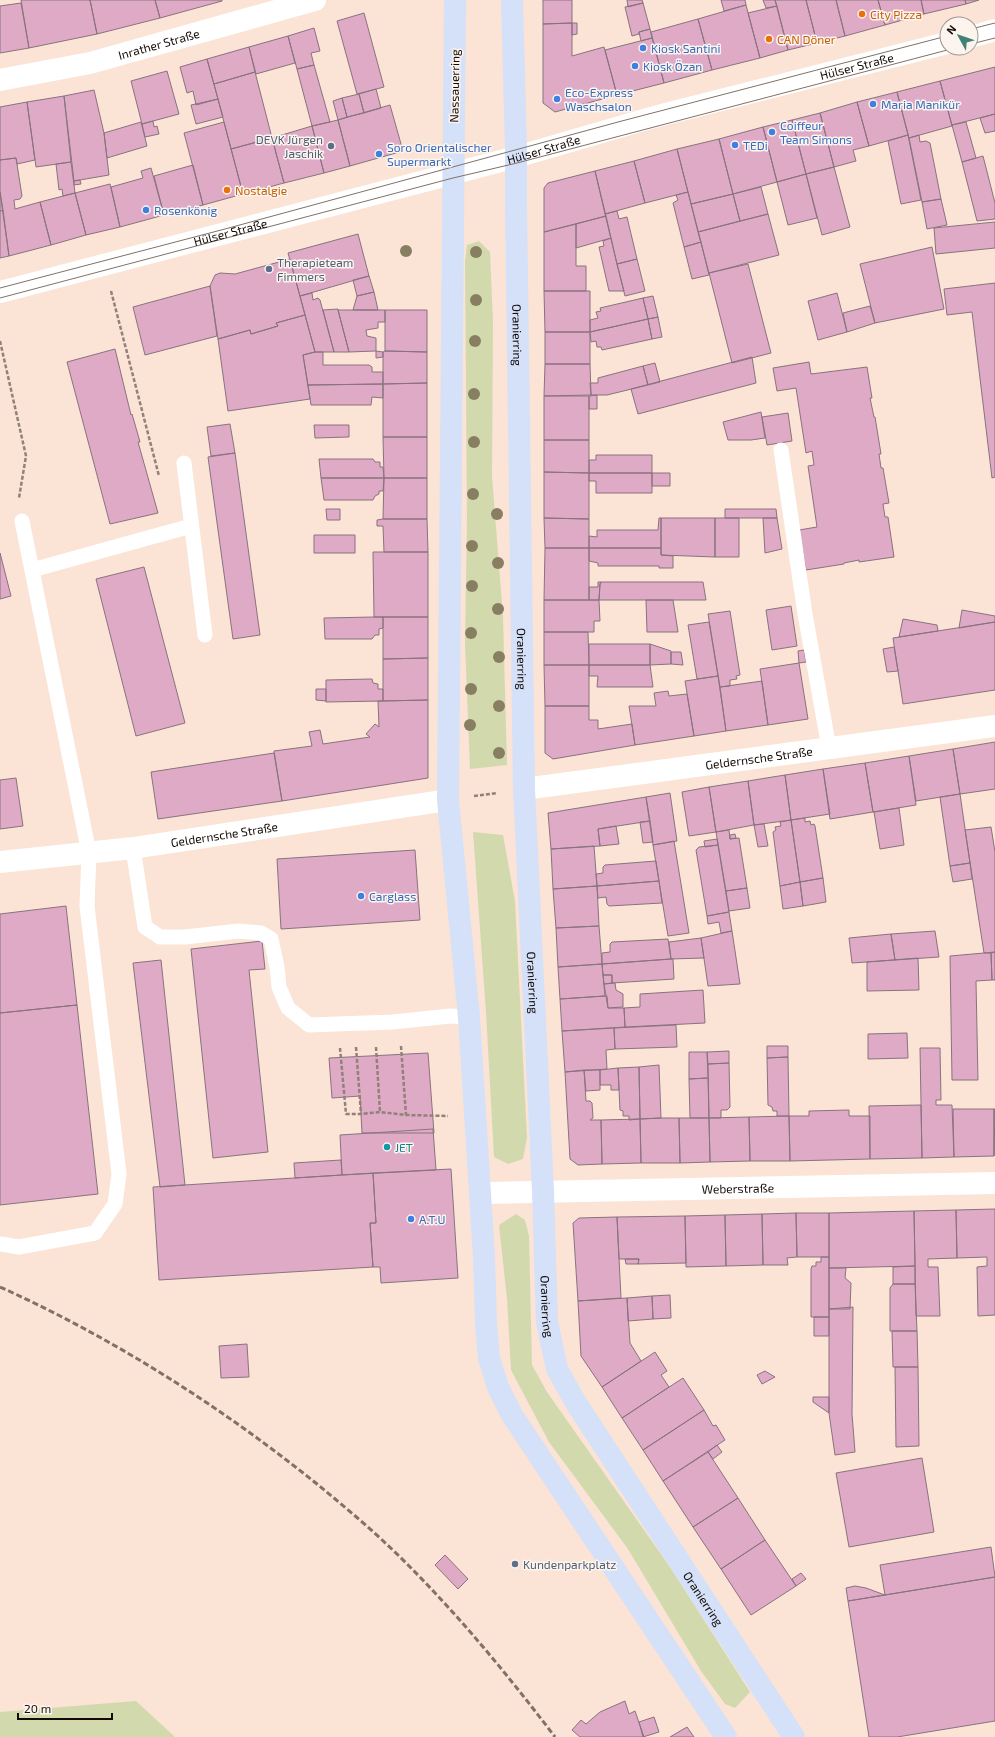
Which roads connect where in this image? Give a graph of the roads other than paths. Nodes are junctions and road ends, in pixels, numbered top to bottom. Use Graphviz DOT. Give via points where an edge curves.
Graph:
graph roads {
  1 [pos="315,0"];
  2 [pos="455,0"];
  3 [pos="512,0"];
  4 [pos="995,30"];
  5 [pos="979,35"];
  6 [pos="939,45"];
  7 [pos="0,80"];
  8 [pos="516,157"];
  9 [pos="453,172"];
  10 [pos="0,292"];
  11 [pos="781,450"];
  12 [pos="184,463"];
  13 [pos="22,521"];
  14 [pos="191,526"];
  15 [pos="32,570"];
  16 [pos="205,635"];
  17 [pos="995,726"];
  18 [pos="829,748"];
  19 [pos="524,788"];
  20 [pos="448,800"];
  21 [pos="133,848"];
  22 [pos="89,853"];
  23 [pos="0,862"];
  24 [pos="469,1017"];
  25 [pos="995,1183"];
  26 [pos="543,1191"];
  27 [pos="480,1193"];
  28 [pos="0,1244"];
  29 [pos="726,1737"];
  30 [pos="794,1737"];
  1 -- 7 [label="street, Inrather Straße" via="90,63"];
  2 -- 9 [label="main road, Nassauerring"];
  3 -- 8 [label="main road"];
  4 -- 5 [label="street"];
  6 -- 8 [label="street, Hülser Straße" via="654,117"];
  8 -- 9 [label="street, Hülser Straße"];
  8 -- 19 [label="main road, Oranierring"];
  9 -- 10 [label="street, Hülser Straße"];
  9 -- 20 [label="main road"];
  11 -- 18 [label="lane"];
  12 -- 14 [label="lane"];
  13 -- 15 [label="lane"];
  14 -- 15 [label="lane"];
  14 -- 16 [label="lane"];
  15 -- 22 [label="lane"];
  17 -- 18 [label="street, Geldernsche Straße"];
  18 -- 19 [label="street, Geldernsche Straße"];
  19 -- 26 [label="main road, Oranierring"];
  20 -- 21 [label="street, Geldernsche Straße"];
  20 -- 24 [label="main road"];
  21 -- 22 [label="street, Geldernsche Straße"];
  21 -- 24 [label="lane" via="145,927 160,937 238,931 261,933 271,939 279,987 288,1008 309,1025"];
  22 -- 23 [label="street, Geldernsche Straße"];
  22 -- 28 [label="lane" via="87,906 119,1174 115,1204 95,1233 19,1247"];
  24 -- 27 [label="main road"];
  25 -- 26 [label="street, Weberstraße"];
  26 -- 27 [label="street, Weberstraße"];
  26 -- 30 [label="main road, Oranierring" via="547,1322 557,1369 576,1403"];
  27 -- 29 [label="main road" via="486,1324 490,1358 498,1387 512,1415"];
}
